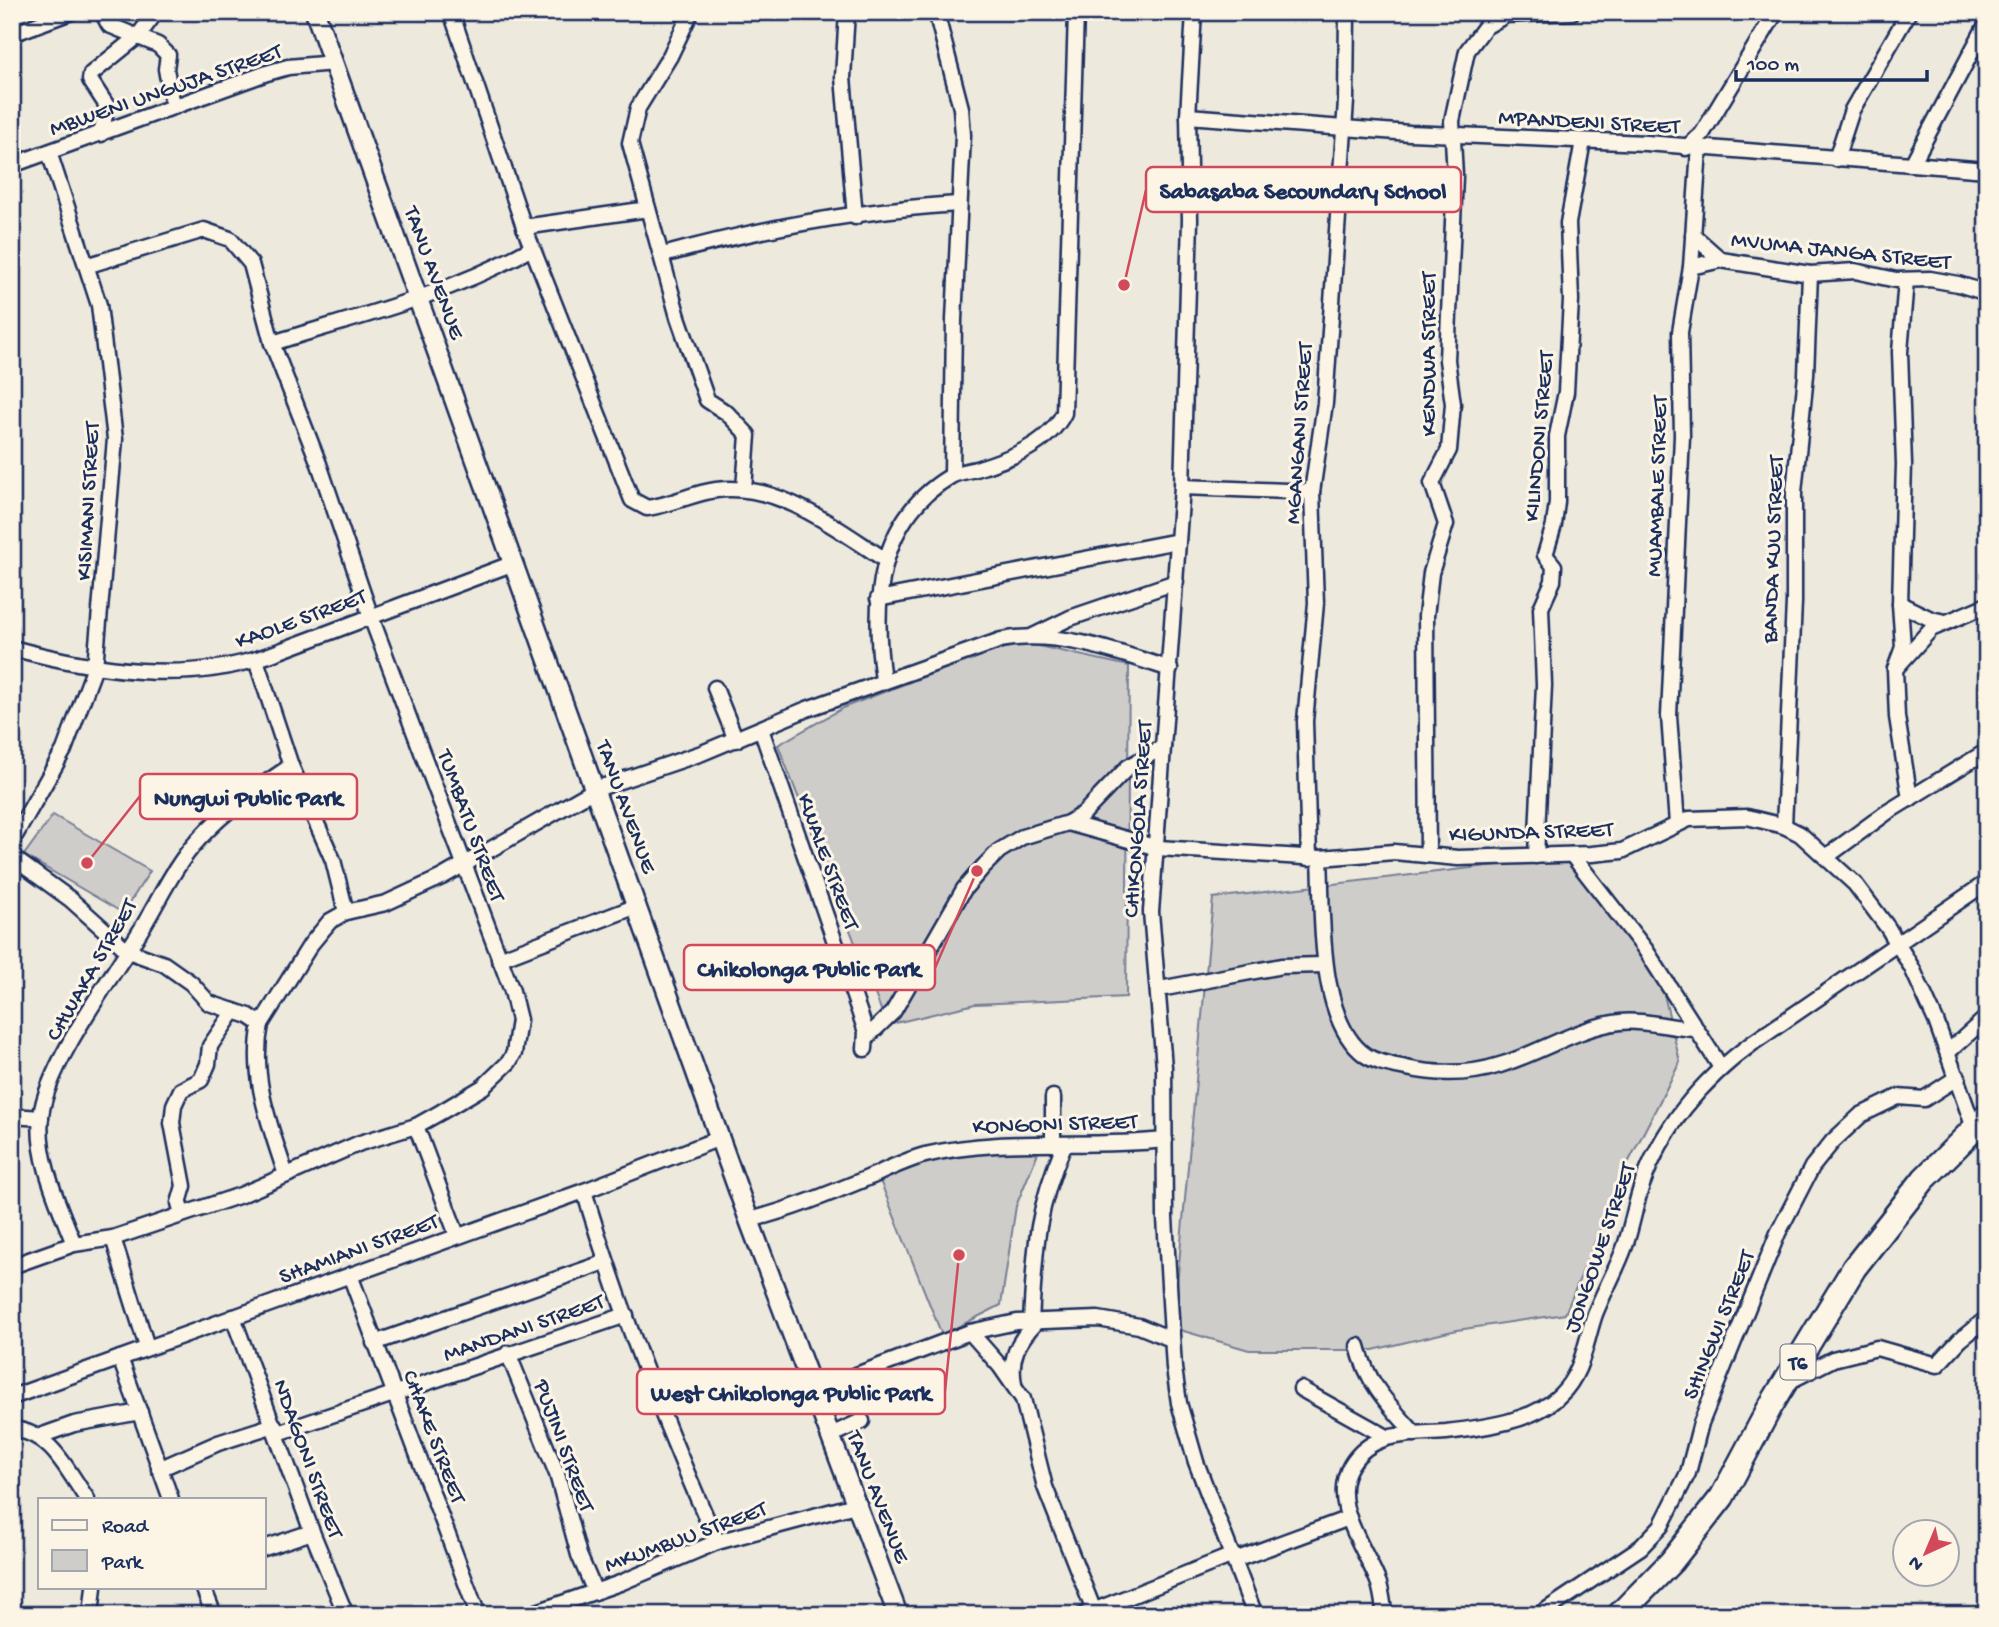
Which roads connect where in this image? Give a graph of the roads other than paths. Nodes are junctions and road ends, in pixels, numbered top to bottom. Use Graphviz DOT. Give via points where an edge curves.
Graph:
graph roads {
  1 [pos="71,12"];
  2 [pos="102,12"];
  3 [pos="156,12"];
  4 [pos="315,12"];
  5 [pos="451,12"];
  6 [pos="691,12"];
  7 [pos="846,12"];
  8 [pos="936,12"];
  9 [pos="1076,12"];
  10 [pos="1194,12"];
  11 [pos="1347,12"];
  12 [pos="1572,12"];
  13 [pos="1776,12"];
  14 [pos="1909,12"];
  15 [pos="1987,23"];
  16 [pos="12,34"];
  17 [pos="138,37"];
  18 [pos="334,64"];
  19 [pos="173,107"];
  20 [pos="1188,116"];
  21 [pos="1342,129"];
  22 [pos="101,134"];
  23 [pos="1453,136"];
  24 [pos="1583,141"];
  25 [pos="1693,148"];
  26 [pos="49,152"];
  27 [pos="1836,159"];
  28 [pos="1912,164"];
  29 [pos="12,165"];
  30 [pos="1987,170"];
  31 [pos="958,204"];
  32 [pos="648,209"];
  33 [pos="855,217"];
  34 [pos="524,227"];
  35 [pos="1693,235"];
  36 [pos="532,248"];
  37 [pos="663,255"];
  38 [pos="1721,260"];
  39 [pos="89,265"];
  40 [pos="1691,267"];
  41 [pos="1810,274"];
  42 [pos="1906,280"];
  43 [pos="1987,293"];
  44 [pos="420,299"];
  45 [pos="272,343"];
  46 [pos="952,475"];
  47 [pos="1182,487"];
  48 [pos="744,489"];
  49 [pos="1312,492"];
  50 [pos="1178,541"];
  51 [pos="884,559"];
  52 [pos="513,563"];
  53 [pos="1176,582"];
  54 [pos="878,599"];
  55 [pos="1900,604"];
  56 [pos="1987,605"];
  57 [pos="370,617"];
  58 [pos="1945,622"];
  59 [pos="1032,636"];
  60 [pos="12,648"];
  61 [pos="256,660"];
  62 [pos="95,667"];
  63 [pos="1170,669"];
  64 [pos="1895,669"];
  65 [pos="883,680"];
  66 [pos="715,688"];
  67 [pos="761,729"];
  68 [pos="736,740"];
  69 [pos="1163,747"];
  70 [pos="1987,751"];
  71 [pos="291,766"];
  72 [pos="596,789"];
  73 [pos="1910,799"];
  74 [pos="240,802"];
  75 [pos="313,814"];
  76 [pos="1069,823"];
  77 [pos="1677,824"];
  78 [pos="1784,826"];
  79 [pos="12,841"];
  80 [pos="1158,848"];
  81 [pos="1428,855"];
  82 [pos="1572,855"];
  83 [pos="1536,856"];
  84 [pos="1825,856"];
  85 [pos="12,858"];
  86 [pos="1314,858"];
  87 [pos="466,865"];
  88 [pos="1987,882"];
  89 [pos="637,906"];
  90 [pos="346,912"];
  91 [pos="1896,942"];
  92 [pos="128,951"];
  93 [pos="499,959"];
  94 [pos="1324,965"];
  95 [pos="1160,989"];
  96 [pos="234,1012"];
  97 [pos="1987,1017"];
  98 [pos="261,1024"];
  99 [pos="1694,1029"];
  100 [pos="1948,1052"];
  101 [pos="1720,1066"];
  102 [pos="1958,1077"];
  103 [pos="1053,1097"];
  104 [pos="12,1116"];
  105 [pos="41,1118"];
  106 [pos="1980,1122"];
  107 [pos="416,1126"];
  108 [pos="720,1138"];
  109 [pos="1165,1140"];
  110 [pos="1058,1145"];
  111 [pos="286,1175"];
  112 [pos="584,1191"];
  113 [pos="181,1214"];
  114 [pos="749,1220"];
  115 [pos="457,1235"];
  116 [pos="113,1238"];
  117 [pos="74,1244"];
  118 [pos="606,1262"];
  119 [pos="12,1266"];
  120 [pos="350,1275"];
  121 [pos="626,1315"];
  122 [pos="233,1317"];
  123 [pos="1987,1318"];
  124 [pos="1034,1322"];
  125 [pos="970,1332"];
  126 [pos="1171,1339"];
  127 [pos="374,1343"];
  128 [pos="1358,1346"];
  129 [pos="147,1348"];
  130 [pos="508,1353"];
  131 [pos="120,1358"];
  132 [pos="1785,1384"];
  133 [pos="1015,1389"];
  134 [pos="1301,1389"];
  135 [pos="814,1391"];
  136 [pos="396,1393"];
  137 [pos="12,1398"];
  138 [pos="140,1412"];
  139 [pos="862,1421"];
  140 [pos="12,1429"];
  141 [pos="276,1429"];
  142 [pos="1415,1434"];
  143 [pos="831,1435"];
  144 [pos="40,1436"];
  145 [pos="1387,1437"];
  146 [pos="159,1469"];
  147 [pos="86,1498"];
  148 [pos="171,1498"];
  149 [pos="859,1504"];
  150 [pos="1349,1518"];
  151 [pos="312,1532"];
  152 [pos="717,1542"];
  153 [pos="266,1547"];
  154 [pos="1234,1558"];
  155 [pos="94,1588"];
  156 [pos="203,1588"];
  157 [pos="595,1592"];
  158 [pos="1089,1613"];
  159 [pos="91,1615"];
  160 [pos="214,1615"];
  161 [pos="346,1615"];
  162 [pos="478,1615"];
  163 [pos="528,1615"];
  164 [pos="898,1615"];
  165 [pos="1255,1615"];
  166 [pos="1385,1615"];
  167 [pos="1539,1615"];
  168 [pos="1619,1615"];
  1 -- 16 [label="street"];
  2 -- 17 [label="street" via="109,25"];
  3 -- 17 [label="street"];
  4 -- 18 [label="street, TANU AVENUE"];
  5 -- 34 [label="street"];
  6 -- 32 [label="street" via="632,123 630,143"];
  7 -- 33 [label="street" via="843,77"];
  8 -- 31 [label="street" via="961,108 964,135"];
  9 -- 46 [label="street" via="1064,413 1049,435 1035,444"];
  10 -- 20 [label="street, CHIKONGOLA STREET"];
  11 -- 21 [label="street, MGANGANI STREET"];
  12 -- 23 [label="street, KENDWA STREET" via="1506,15 1485,27 1464,62"];
  13 -- 25 [label="street"];
  14 -- 27 [label="street" via="1852,110"];
  15 -- 28 [label="street"];
  17 -- 19 [label="street" via="158,45 167,55"];
  17 -- 22 [label="street" via="90,75 107,106"];
  18 -- 19 [label="street, MBWENI UNGUJA STREET" via="288,68"];
  18 -- 44 [label="street, TANU AVENUE"];
  19 -- 22 [label="street, MBWENI UNGUJA STREET"];
  20 -- 21 [label="street, MPANDENI STREET"];
  20 -- 47 [label="street, CHIKONGOLA STREET" via="1190,220"];
  21 -- 23 [label="street, MPANDENI STREET"];
  21 -- 49 [label="street, MGANGANI STREET" via="1325,403"];
  22 -- 26 [label="street, MBWENI UNGUJA STREET"];
  23 -- 24 [label="street, MPANDENI STREET"];
  23 -- 81 [label="street, KENDWA STREET" via="1447,320 1453,404 1449,450 1432,484 1446,524 1431,573 1426,617"];
  24 -- 25 [label="street, MPANDENI STREET"];
  24 -- 83 [label="street, KILINDONI STREET" via="1568,223 1571,300 1566,392 1556,436 1554,525 1545,555 1553,566 1553,580 1541,608 1544,685"];
  25 -- 27 [label="street, MPANDENI STREET"];
  25 -- 35 [label="street, MUAMBALE STREET"];
  26 -- 29 [label="street, MBWENI UNGUJA STREET"];
  26 -- 39 [label="street, KISIMANI STREET"];
  27 -- 28 [label="street, MPANDENI STREET"];
  28 -- 30 [label="street, MPANDENI STREET"];
  31 -- 33 [label="street"];
  31 -- 46 [label="street"];
  32 -- 34 [label="street"];
  32 -- 37 [label="street"];
  33 -- 37 [label="street"];
  34 -- 36 [label="street"];
  35 -- 38 [label="street"];
  35 -- 40 [label="street, MUAMBALE STREET"];
  36 -- 44 [label="street"];
  36 -- 48 [label="street" via="632,500 643,508 716,490"];
  37 -- 48 [label="street" via="678,317 707,400 748,435"];
  38 -- 40 [label="street, MVUMA JANGA STREET"];
  38 -- 41 [label="street, MVUMA JANGA STREET"];
  39 -- 45 [label="street, TUMBATU STREET" via="204,230 219,233 240,248 250,264"];
  39 -- 62 [label="street, KISIMANI STREET" via="99,305 115,439"];
  40 -- 77 [label="street, MUAMBALE STREET" via="1680,332 1682,436 1669,716"];
  41 -- 42 [label="street, MVUMA JANGA STREET" via="1855,271"];
  41 -- 78 [label="street, BANDA KUU STREET" via="1794,492"];
  42 -- 43 [label="street, MVUMA JANGA STREET" via="1958,284"];
  42 -- 55 [label="street" via="1900,352 1904,464"];
  44 -- 45 [label="street"];
  44 -- 52 [label="street, TANU AVENUE"];
  45 -- 57 [label="street, TUMBATU STREET" via="320,464"];
  46 -- 51 [label="street" via="920,502"];
  47 -- 49 [label="street"];
  47 -- 50 [label="street, CHIKONGOLA STREET"];
  48 -- 51 [label="street" via="766,494 831,525"];
  49 -- 86 [label="street, MGANGANI STREET" via="1316,603 1305,721"];
  50 -- 53 [label="street, CHIKONGOLA STREET"];
  50 -- 54 [label="street"];
  51 -- 54 [label="street"];
  52 -- 57 [label="street, KAOLE STREET"];
  52 -- 72 [label="street, TANU AVENUE"];
  53 -- 59 [label="street" via="1070,618"];
  53 -- 63 [label="street, CHIKONGOLA STREET"];
  54 -- 65 [label="street"];
  55 -- 58 [label="street"];
  55 -- 64 [label="street" via="1903,647"];
  56 -- 58 [label="street"];
  57 -- 61 [label="street, KAOLE STREET"];
  57 -- 87 [label="street, TUMBATU STREET"];
  58 -- 64 [label="street" via="1922,636"];
  59 -- 63 [label="street"];
  59 -- 65 [label="street" via="1001,640"];
  60 -- 62 [label="street, KAOLE STREET"];
  61 -- 62 [label="street, KAOLE STREET" via="188,671"];
  61 -- 71 [label="street"];
  62 -- 79 [label="street, KISIMANI STREET" via="64,750"];
  63 -- 69 [label="street, CHIKONGOLA STREET"];
  64 -- 73 [label="street" via="1897,717"];
  65 -- 67 [label="street"];
  66 -- 68 [label="street"];
  67 -- 68 [label="street"];
  67 -- 76 [label="street, KWALE STREET" via="866,1044 893,1012 959,897 983,867 1022,837"];
  68 -- 72 [label="street"];
  69 -- 76 [label="street" via="1128,766 1094,804"];
  69 -- 80 [label="street, CHIKONGOLA STREET"];
  70 -- 73 [label="street"];
  71 -- 74 [label="street, CHWAKA STREET"];
  71 -- 75 [label="street"];
  72 -- 87 [label="street"];
  72 -- 89 [label="street, TANU AVENUE"];
  73 -- 84 [label="street"];
  74 -- 75 [label="street" via="283,805"];
  74 -- 92 [label="street, CHWAKA STREET" via="215,822 173,871"];
  75 -- 90 [label="street" via="334,860"];
  76 -- 80 [label="street, KIGUNDA STREET"];
  77 -- 78 [label="street, KIGUNDA STREET" via="1701,818 1747,817"];
  77 -- 82 [label="street, KIGUNDA STREET" via="1622,851"];
  78 -- 84 [label="street, KIGUNDA STREET"];
  80 -- 86 [label="street, KIGUNDA STREET"];
  80 -- 95 [label="street, CHIKONGOLA STREET" via="1151,912"];
  81 -- 83 [label="street, KIGUNDA STREET"];
  81 -- 86 [label="street, KIGUNDA STREET" via="1394,852"];
  82 -- 83 [label="street, KIGUNDA STREET"];
  82 -- 99 [label="street" via="1644,949"];
  84 -- 91 [label="street, KIGUNDA STREET" via="1855,884"];
  85 -- 92 [label="street" via="70,899"];
  86 -- 94 [label="street, MGANGANI STREET"];
  87 -- 90 [label="street" via="386,903"];
  87 -- 93 [label="street, TUMBATU STREET"];
  88 -- 91 [label="street, JONGOWE STREET"];
  89 -- 93 [label="street"];
  89 -- 108 [label="street, TANU AVENUE"];
  90 -- 98 [label="street" via="321,931"];
  91 -- 100 [label="street, KIGUNDA STREET"];
  91 -- 101 [label="street, JONGOWE STREET"];
  92 -- 96 [label="street" via="164,964 209,1003"];
  92 -- 105 [label="street, CHWAKA STREET" via="52,1081"];
  93 -- 107 [label="street, TUMBATU STREET" via="519,1020 514,1053 483,1087"];
  94 -- 95 [label="street" via="1282,967"];
  94 -- 99 [label="street, MGANGANI STREET" via="1330,995 1355,1045 1377,1061 1421,1072 1446,1074 1497,1066 1617,1022"];
  95 -- 109 [label="street, CHIKONGOLA STREET"];
  96 -- 98 [label="street"];
  96 -- 113 [label="street" via="211,1046 201,1080 181,1090 174,1105 172,1123 184,1186"];
  97 -- 100 [label="street"];
  98 -- 111 [label="street" via="256,1048 260,1091"];
  99 -- 101 [label="street"];
  100 -- 102 [label="street, KIGUNDA STREET"];
  101 -- 142 [label="street, JONGOWE STREET" via="1690,1100 1657,1150 1626,1245 1595,1315 1582,1364 1560,1396 1512,1420"];
  102 -- 106 [label="street, KIGUNDA STREET"];
  102 -- 167 [label="street, SHINGWI STREET" via="1924,1099 1898,1097 1861,1115 1832,1141 1812,1167 1778,1233 1701,1423 1688,1473 1661,1526 1641,1547"];
  103 -- 110 [label="street"];
  104 -- 105 [label="street"];
  105 -- 117 [label="street, CHWAKA STREET" via="49,1175"];
  106 -- 132 [label="highway, T6" via="1924,1180 1854,1268"];
  107 -- 111 [label="street, TUMBATU STREET" via="360,1143"];
  107 -- 115 [label="street"];
  108 -- 112 [label="street, SHAMIANI STREET"];
  108 -- 114 [label="street, TANU AVENUE"];
  109 -- 110 [label="street, KONGONI STREET"];
  109 -- 126 [label="street, CHIKONGOLA STREET"];
  110 -- 114 [label="street, KONGONI STREET" via="968,1146 923,1155"];
  110 -- 124 [label="street" via="1035,1242"];
  111 -- 113 [label="street, TUMBATU STREET"];
  112 -- 115 [label="street, SHAMIANI STREET"];
  112 -- 118 [label="street"];
  113 -- 116 [label="street, TUMBATU STREET"];
  114 -- 135 [label="street, TANU AVENUE"];
  115 -- 120 [label="street, SHAMIANI STREET"];
  116 -- 117 [label="street, TUMBATU STREET"];
  116 -- 129 [label="street"];
  117 -- 119 [label="street, TUMBATU STREET"];
  118 -- 121 [label="street"];
  118 -- 127 [label="street"];
  120 -- 122 [label="street, SHAMIANI STREET"];
  120 -- 127 [label="street, CHAKE STREET"];
  121 -- 130 [label="street, MANDANI STREET"];
  121 -- 152 [label="street"];
  122 -- 129 [label="street, SHAMIANI STREET"];
  122 -- 141 [label="street, NDAGONI STREET"];
  123 -- 132 [label="street" via="1937,1365 1877,1348 1833,1359"];
  124 -- 125 [label="street"];
  124 -- 126 [label="street" via="1098,1319 1139,1326"];
  124 -- 133 [label="street" via="1013,1358"];
  125 -- 133 [label="street"];
  125 -- 135 [label="street"];
  126 -- 154 [label="street, CHIKONGOLA STREET" via="1187,1433"];
  127 -- 136 [label="street, CHAKE STREET"];
  128 -- 142 [label="street" via="1373,1385"];
  129 -- 131 [label="street, SHAMIANI STREET"];
  130 -- 136 [label="street, MANDANI STREET"];
  130 -- 157 [label="street, PUJINI STREET" via="557,1475 579,1555"];
  131 -- 137 [label="street, SHAMIANI STREET"];
  131 -- 138 [label="street"];
  132 -- 168 [label="highway, T6" via="1722,1497 1671,1562"];
  133 -- 158 [label="street" via="1028,1415 1045,1487"];
  134 -- 145 [label="street"];
  135 -- 143 [label="street, TANU AVENUE"];
  136 -- 141 [label="street, MANDANI STREET"];
  136 -- 162 [label="street, CHAKE STREET"];
  138 -- 144 [label="street" via="74,1424"];
  138 -- 146 [label="street"];
  139 -- 143 [label="street"];
  140 -- 144 [label="street"];
  141 -- 146 [label="street, MANDANI STREET" via="208,1447"];
  141 -- 151 [label="street, NDAGONI STREET"];
  142 -- 145 [label="street, JONGOWE STREET"];
  143 -- 149 [label="street, TANU AVENUE"];
  144 -- 147 [label="street"];
  145 -- 150 [label="street, JONGOWE STREET" via="1372,1443 1350,1466 1346,1482"];
  146 -- 148 [label="street"];
  149 -- 152 [label="street, MKUMBUU STREET"];
  149 -- 164 [label="street, TANU AVENUE"];
  150 -- 154 [label="street"];
  150 -- 166 [label="street, JONGOWE STREET" via="1380,1586"];
  151 -- 153 [label="street"];
  151 -- 161 [label="street, NDAGONI STREET"];
  152 -- 157 [label="street, MKUMBUU STREET"];
  154 -- 158 [label="street"];
  154 -- 165 [label="street, CHIKONGOLA STREET"];
  155 -- 159 [label="street"];
  156 -- 160 [label="street"];
  157 -- 163 [label="street, MKUMBUU STREET"];
}
